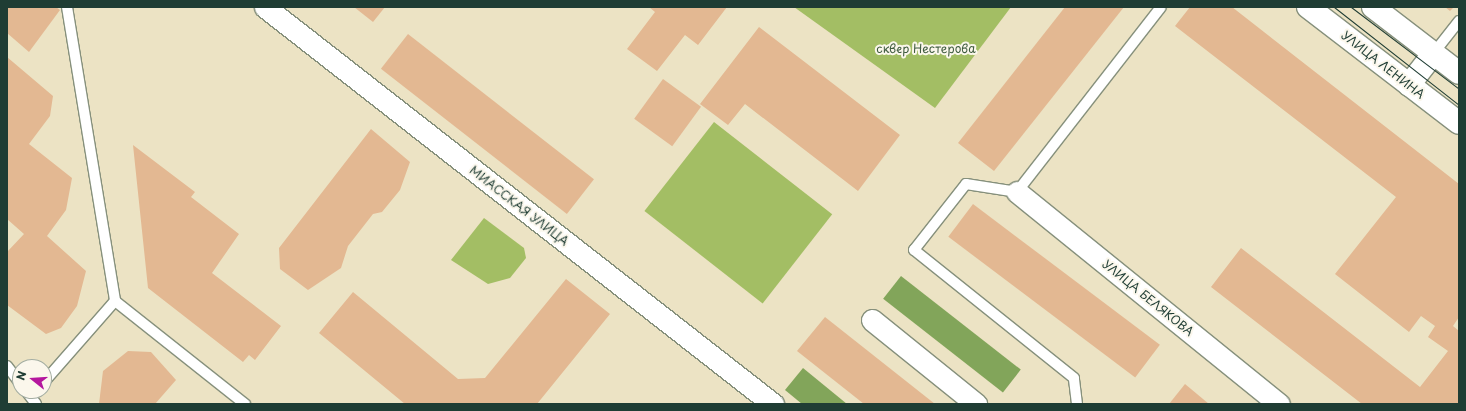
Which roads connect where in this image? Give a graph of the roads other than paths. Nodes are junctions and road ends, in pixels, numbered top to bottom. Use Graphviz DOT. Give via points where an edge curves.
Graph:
graph roads {
  1 [pos="265,7"];
  2 [pos="1160,7"];
  3 [pos="1308,7"];
  4 [pos="1373,7"];
  5 [pos="70,10"];
  6 [pos="1459,21"];
  7 [pos="1434,54"];
  8 [pos="1459,73"];
  9 [pos="1409,86"];
  10 [pos="1459,123"];
  11 [pos="1017,192"];
  12 [pos="115,301"];
  13 [pos="872,320"];
  14 [pos="52,373"];
  15 [pos="245,404"];
  16 [pos="773,404"];
  17 [pos="976,404"];
  18 [pos="1077,404"];
  19 [pos="1279,404"];
  1 -- 16 [label="street, МИАССКАЯ УЛИЦА"];
  2 -- 11 [label="lane"];
  3 -- 9 [label="street, УЛИЦА ЛЕНИНА"];
  4 -- 7 [label="street"];
  5 -- 12 [label="lane"];
  6 -- 7 [label="lane"];
  7 -- 8 [label="street"];
  7 -- 9 [label="street"];
  9 -- 10 [label="street, УЛИЦА ЛЕНИНА"];
  11 -- 18 [label="lane" via="966,184 914,250 1074,378"];
  11 -- 19 [label="street, УЛИЦА БЕЛЯКОВА"];
  12 -- 14 [label="lane"];
  12 -- 15 [label="lane"];
  13 -- 17 [label="street"];
}
